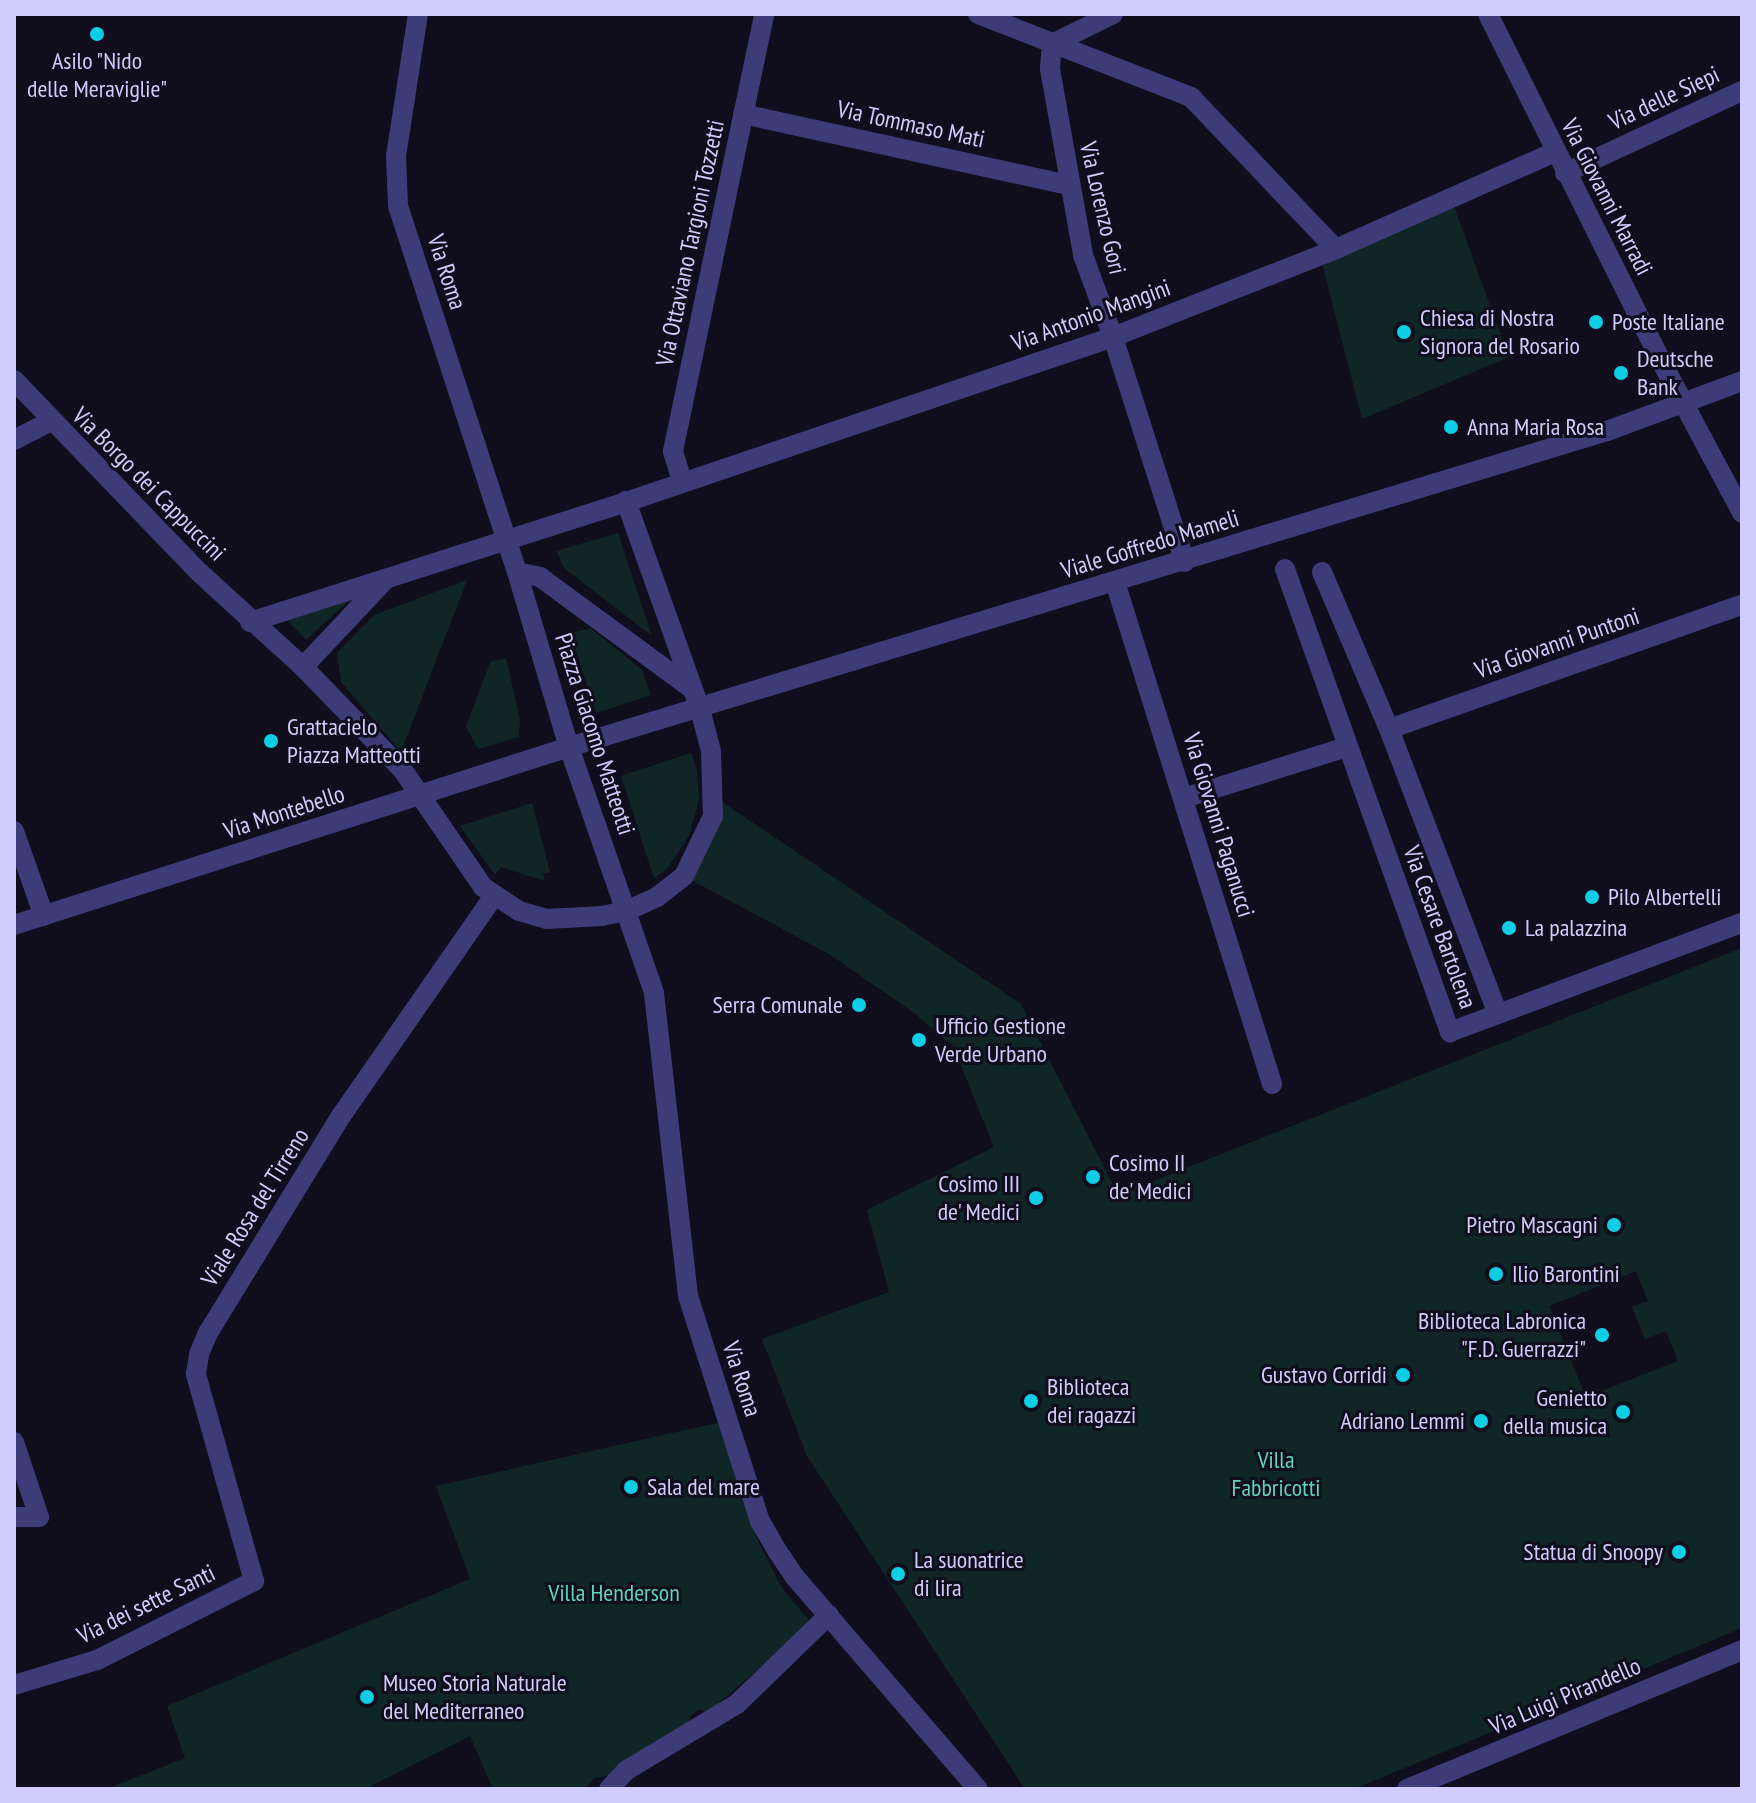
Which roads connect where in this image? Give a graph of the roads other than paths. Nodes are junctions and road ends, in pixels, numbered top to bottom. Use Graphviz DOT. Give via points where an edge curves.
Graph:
graph roads {
  1 [pos="418,14"];
  2 [pos="764,14"];
  3 [pos="978,14"];
  4 [pos="1113,14"];
  5 [pos="1488,14"];
  6 [pos="1052,44"];
  7 [pos="1742,91"];
  8 [pos="743,114"];
  9 [pos="1555,152"];
  10 [pos="1565,173"];
  11 [pos="1068,185"];
  12 [pos="1336,249"];
  13 [pos="1113,337"];
  14 [pos="14,380"];
  15 [pos="1742,381"];
  16 [pos="1682,402"];
  17 [pos="51,421"];
  18 [pos="14,440"];
  19 [pos="682,481"];
  20 [pos="630,500"];
  21 [pos="1742,513"];
  22 [pos="506,539"];
  23 [pos="1185,562"];
  24 [pos="1285,569"];
  25 [pos="517,572"];
  26 [pos="1322,572"];
  27 [pos="386,579"];
  28 [pos="1115,582"];
  29 [pos="1742,605"];
  30 [pos="250,622"];
  31 [pos="303,667"];
  32 [pos="690,687"];
  33 [pos="700,709"];
  34 [pos="1389,729"];
  35 [pos="569,747"];
  36 [pos="1347,747"];
  37 [pos="420,796"];
  38 [pos="1184,798"];
  39 [pos="14,831"];
  40 [pos="493,897"];
  41 [pos="626,911"];
  42 [pos="44,916"];
  43 [pos="1742,923"];
  44 [pos="14,925"];
  45 [pos="1498,1014"];
  46 [pos="1272,1084"];
  47 [pos="14,1442"];
  48 [pos="14,1517"];
  49 [pos="254,1581"];
  50 [pos="829,1615"];
  51 [pos="1742,1650"];
  52 [pos="14,1685"];
  53 [pos="609,1789"];
  54 [pos="978,1789"];
  55 [pos="1407,1789"];
  1 -- 22 [label="street, Via Roma" via="395,190"];
  2 -- 8 [label="street, Via Ottaviano Targioni Tozzetti"];
  3 -- 6 [label="street"];
  4 -- 6 [label="street"];
  5 -- 9 [label="street, Via Giovanni Marradi"];
  6 -- 11 [label="street, Via Lorenzo Gori" via="1050,69"];
  6 -- 12 [label="street" via="1191,97"];
  7 -- 10 [label="street, Via delle Siepi"];
  8 -- 11 [label="street, Via Tommaso Mati"];
  8 -- 19 [label="street, Via Ottaviano Targioni Tozzetti" via="673,451"];
  9 -- 10 [label="street, Via Giovanni Marradi"];
  9 -- 12 [label="street, Via Antonio Mangini"];
  10 -- 16 [label="street, Via Giovanni Marradi"];
  11 -- 13 [label="street, Via Lorenzo Gori" via="1083,255"];
  12 -- 13 [label="street, Via Antonio Mangini"];
  13 -- 19 [label="street, Via Antonio Mangini"];
  13 -- 23 [label="street, Via Lorenzo Gori"];
  14 -- 17 [label="street, Via Borgo dei Cappuccini"];
  15 -- 16 [label="street, Viale Goffredo Mameli"];
  16 -- 21 [label="street, Via Giovanni Marradi"];
  16 -- 23 [label="street, Viale Goffredo Mameli" via="1607,431"];
  17 -- 18 [label="street"];
  17 -- 30 [label="street, Via Borgo dei Cappuccini"];
  19 -- 20 [label="street, Via Antonio Mangini"];
  20 -- 22 [label="street"];
  20 -- 32 [label="street, Piazza Giacomo Matteotti"];
  22 -- 25 [label="street, Piazza Giacomo Matteotti"];
  22 -- 27 [label="street"];
  23 -- 28 [label="street, Viale Goffredo Mameli"];
  24 -- 36 [label="street, Via Cesare Bartolena"];
  25 -- 32 [label="street, Piazza Giacomo Matteotti" via="540,577"];
  25 -- 35 [label="street, Piazza Giacomo Matteotti"];
  26 -- 34 [label="street, Via Cesare Bartolena"];
  27 -- 30 [label="street"];
  27 -- 31 [label="street"];
  28 -- 33 [label="street, Viale Goffredo Mameli"];
  28 -- 38 [label="street, Via Giovanni Paganucci"];
  29 -- 34 [label="street, Via Giovanni Puntoni"];
  30 -- 31 [label="street, Piazza Giacomo Matteotti"];
  31 -- 37 [label="street, Piazza Giacomo Matteotti" via="402,769"];
  32 -- 33 [label="street, Piazza Giacomo Matteotti"];
  33 -- 35 [label="street, Viale Goffredo Mameli"];
  33 -- 41 [label="street, Piazza Giacomo Matteotti" via="714,776 709,831 684,876 657,897"];
  34 -- 45 [label="street, Via Cesare Bartolena"];
  35 -- 37 [label="street, Via Montebello"];
  35 -- 41 [label="street, Piazza Giacomo Matteotti"];
  36 -- 38 [label="street"];
  36 -- 45 [label="street, Via Cesare Bartolena" via="1450,1032"];
  37 -- 40 [label="street, Piazza Giacomo Matteotti"];
  37 -- 42 [label="street, Via Montebello"];
  38 -- 46 [label="street, Via Giovanni Paganucci"];
  39 -- 42 [label="street"];
  40 -- 41 [label="street, Piazza Giacomo Matteotti" via="547,919"];
  40 -- 49 [label="street, Viale Rosa del Tirreno" via="341,1116 199,1354 196,1374"];
  41 -- 50 [label="street, Via Roma" via="658,1009 688,1296 760,1521 794,1576"];
  42 -- 44 [label="street, Via Montebello"];
  43 -- 45 [label="street"];
  47 -- 48 [label="street" via="39,1517"];
  49 -- 52 [label="street, Via dei sette Santi" via="97,1660"];
  50 -- 53 [label="street" via="737,1704 627,1770"];
  50 -- 54 [label="street, Via Roma"];
  51 -- 55 [label="street, Via Luigi Pirandello"];
}
